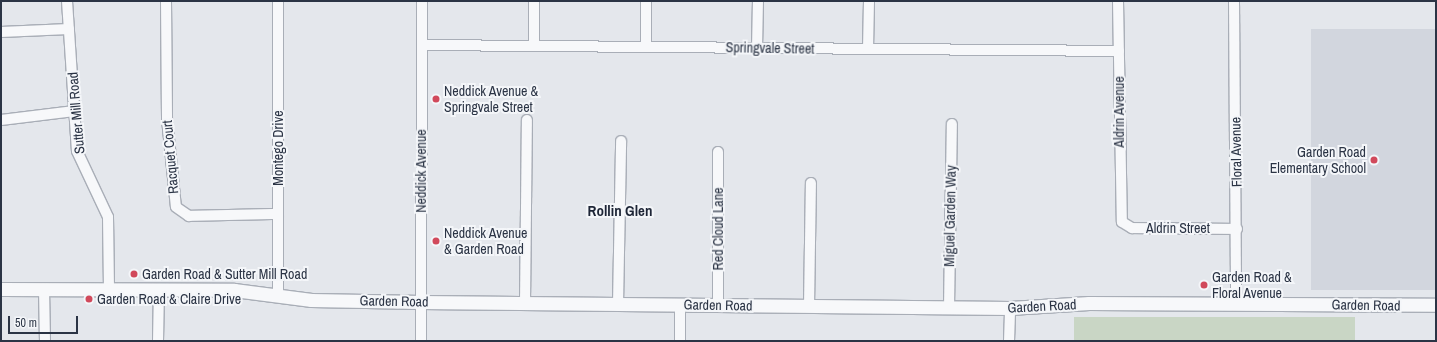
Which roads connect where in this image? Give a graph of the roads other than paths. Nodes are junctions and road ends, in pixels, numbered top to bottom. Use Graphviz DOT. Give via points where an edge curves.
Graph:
graph roads {
  1 [pos="67,1"];
  2 [pos="166,1"];
  3 [pos="278,1"];
  4 [pos="422,1"];
  5 [pos="534,1"];
  6 [pos="646,1"];
  7 [pos="758,1"];
  8 [pos="869,1"];
  9 [pos="1118,1"];
  10 [pos="1234,1"];
  11 [pos="69,29"];
  12 [pos="1,32"];
  13 [pos="422,45"];
  14 [pos="534,46"];
  15 [pos="646,47"];
  16 [pos="757,48"];
  17 [pos="868,49"];
  18 [pos="1119,51"];
  19 [pos="74,111"];
  20 [pos="1,120"];
  21 [pos="527,120"];
  22 [pos="952,124"];
  23 [pos="621,141"];
  24 [pos="718,152"];
  25 [pos="811,182"];
  26 [pos="278,214"];
  27 [pos="1122,222"];
  28 [pos="1237,228"];
  29 [pos="1,288"];
  30 [pos="44,289"];
  31 [pos="109,289"];
  32 [pos="159,289"];
  33 [pos="278,295"];
  34 [pos="421,302"];
  35 [pos="525,303"];
  36 [pos="1236,303"];
  37 [pos="618,304"];
  38 [pos="680,304"];
  39 [pos="718,305"];
  40 [pos="1436,305"];
  41 [pos="809,306"];
  42 [pos="949,307"];
  43 [pos="1010,308"];
  44 [pos="45,341"];
  45 [pos="158,341"];
  46 [pos="421,341"];
  47 [pos="680,341"];
  48 [pos="1009,341"];
  1 -- 11 [label="street, Sutter Mill Road"];
  2 -- 26 [label="street, Racquet Court" via="166,119 176,207 189,216"];
  3 -- 26 [label="street, Montego Drive"];
  4 -- 13 [label="street, Neddick Avenue"];
  5 -- 14 [label="street"];
  6 -- 15 [label="street"];
  7 -- 16 [label="street"];
  8 -- 17 [label="street"];
  9 -- 18 [label="street, Aldrin Avenue"];
  10 -- 28 [label="street, Floral Avenue"];
  11 -- 12 [label="street"];
  11 -- 19 [label="street, Sutter Mill Road"];
  13 -- 14 [label="street, Springvale Street"];
  13 -- 34 [label="street, Neddick Avenue"];
  14 -- 15 [label="street, Springvale Street"];
  15 -- 16 [label="street, Springvale Street"];
  16 -- 17 [label="street, Springvale Street"];
  17 -- 18 [label="street, Springvale Street"];
  18 -- 27 [label="street, Aldrin Avenue"];
  19 -- 20 [label="street"];
  19 -- 31 [label="street, Sutter Mill Road" via="79,159 108,218"];
  21 -- 35 [label="street"];
  22 -- 42 [label="street, Miguel Garden Way"];
  23 -- 37 [label="street"];
  24 -- 39 [label="street, Red Cloud Lane"];
  25 -- 41 [label="street"];
  26 -- 33 [label="street, Montego Drive"];
  27 -- 28 [label="street, Aldrin Street" via="1132,228"];
  28 -- 36 [label="street, Floral Avenue"];
  29 -- 30 [label="street, Garden Road"];
  30 -- 31 [label="street, Garden Road"];
  30 -- 44 [label="street"];
  31 -- 32 [label="street, Garden Road"];
  32 -- 33 [label="street, Garden Road" via="234,290"];
  32 -- 45 [label="street"];
  33 -- 34 [label="street, Garden Road" via="311,300"];
  34 -- 35 [label="street, Garden Road"];
  34 -- 46 [label="street, Neddick Avenue"];
  35 -- 37 [label="street, Garden Road"];
  36 -- 40 [label="street, Garden Road"];
  36 -- 43 [label="street, Garden Road"];
  37 -- 38 [label="street, Garden Road"];
  38 -- 39 [label="street, Garden Road"];
  38 -- 47 [label="street"];
  39 -- 41 [label="street, Garden Road"];
  41 -- 42 [label="street, Garden Road"];
  42 -- 43 [label="street, Garden Road"];
  43 -- 48 [label="street"];
}
